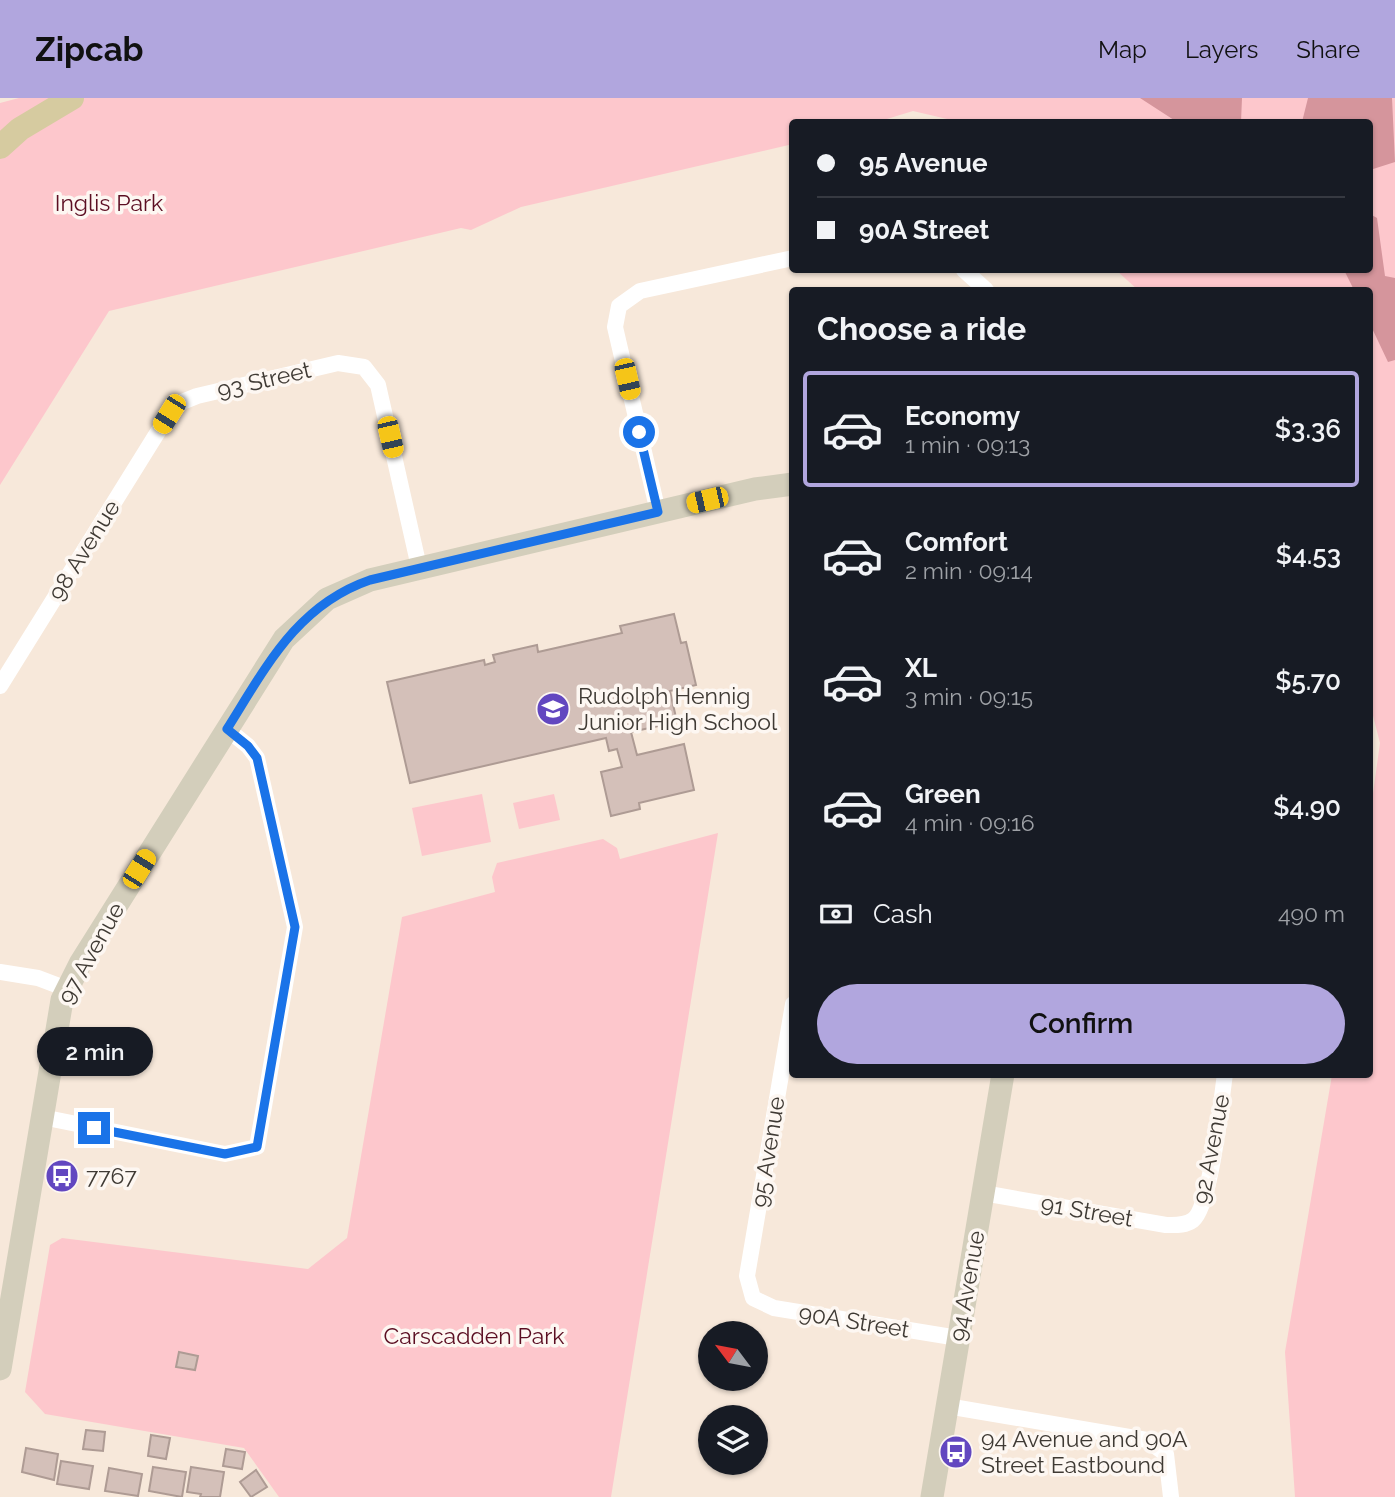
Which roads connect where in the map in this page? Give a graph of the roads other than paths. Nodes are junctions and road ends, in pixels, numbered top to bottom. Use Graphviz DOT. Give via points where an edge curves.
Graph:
graph roads {
  1 [pos="72,98"];
  2 [pos="0,147"];
  3 [pos="789,259"];
  4 [pos="967,273"];
  5 [pos="983,287"];
  6 [pos="169,414"];
  7 [pos="789,485"];
  8 [pos="658,512"];
  9 [pos="419,567"];
  10 [pos="0,686"];
  11 [pos="227,729"];
  12 [pos="0,972"];
  13 [pos="67,989"];
  14 [pos="789,1028"];
  15 [pos="1002,1078"];
  16 [pos="1224,1078"];
  17 [pos="42,1117"];
  18 [pos="982,1193"];
  19 [pos="1192,1220"];
  20 [pos="6,1290"];
  21 [pos="754,1298"];
  22 [pos="958,1338"];
  23 [pos="0,1369"];
  24 [pos="947,1406"];
  25 [pos="932,1497"];
  26 [pos="1171,1497"];
  1 -- 2 [label="main road" via="20,129"];
  3 -- 8 [label="street" via="640,290 619,306 615,327"];
  4 -- 5 [label="street"];
  6 -- 9 [label="street, 93 Street" via="197,396 338,363 364,367 378,385"];
  6 -- 10 [label="street, 98 Avenue"];
  7 -- 8 [label="street, 97 Avenue"];
  8 -- 9 [label="street, 97 Avenue"];
  9 -- 11 [label="street, 97 Avenue" via="355,584 313,609 284,639"];
  11 -- 13 [label="street, 97 Avenue"];
  11 -- 17 [label="street" via="257,758 295,927 257,1147 225,1154"];
  12 -- 13 [label="street" via="38,978"];
  13 -- 17 [label="street, 97 Avenue"];
  14 -- 21 [label="street, 95 Avenue" via="747,1276"];
  15 -- 18 [label="street, 94 Avenue"];
  16 -- 19 [label="street, 92 Avenue" via="1205,1198"];
  17 -- 20 [label="street, 97 Avenue"];
  18 -- 19 [label="street, 91 Street" via="1166,1225"];
  18 -- 22 [label="street, 94 Avenue"];
  20 -- 23 [label="street, 97 Avenue"];
  21 -- 22 [label="street, 90A Street" via="774,1308"];
  22 -- 24 [label="street, 94 Avenue"];
  24 -- 25 [label="street, 94 Avenue"];
  24 -- 26 [label="street" via="1147,1440 1166,1454"];
}
